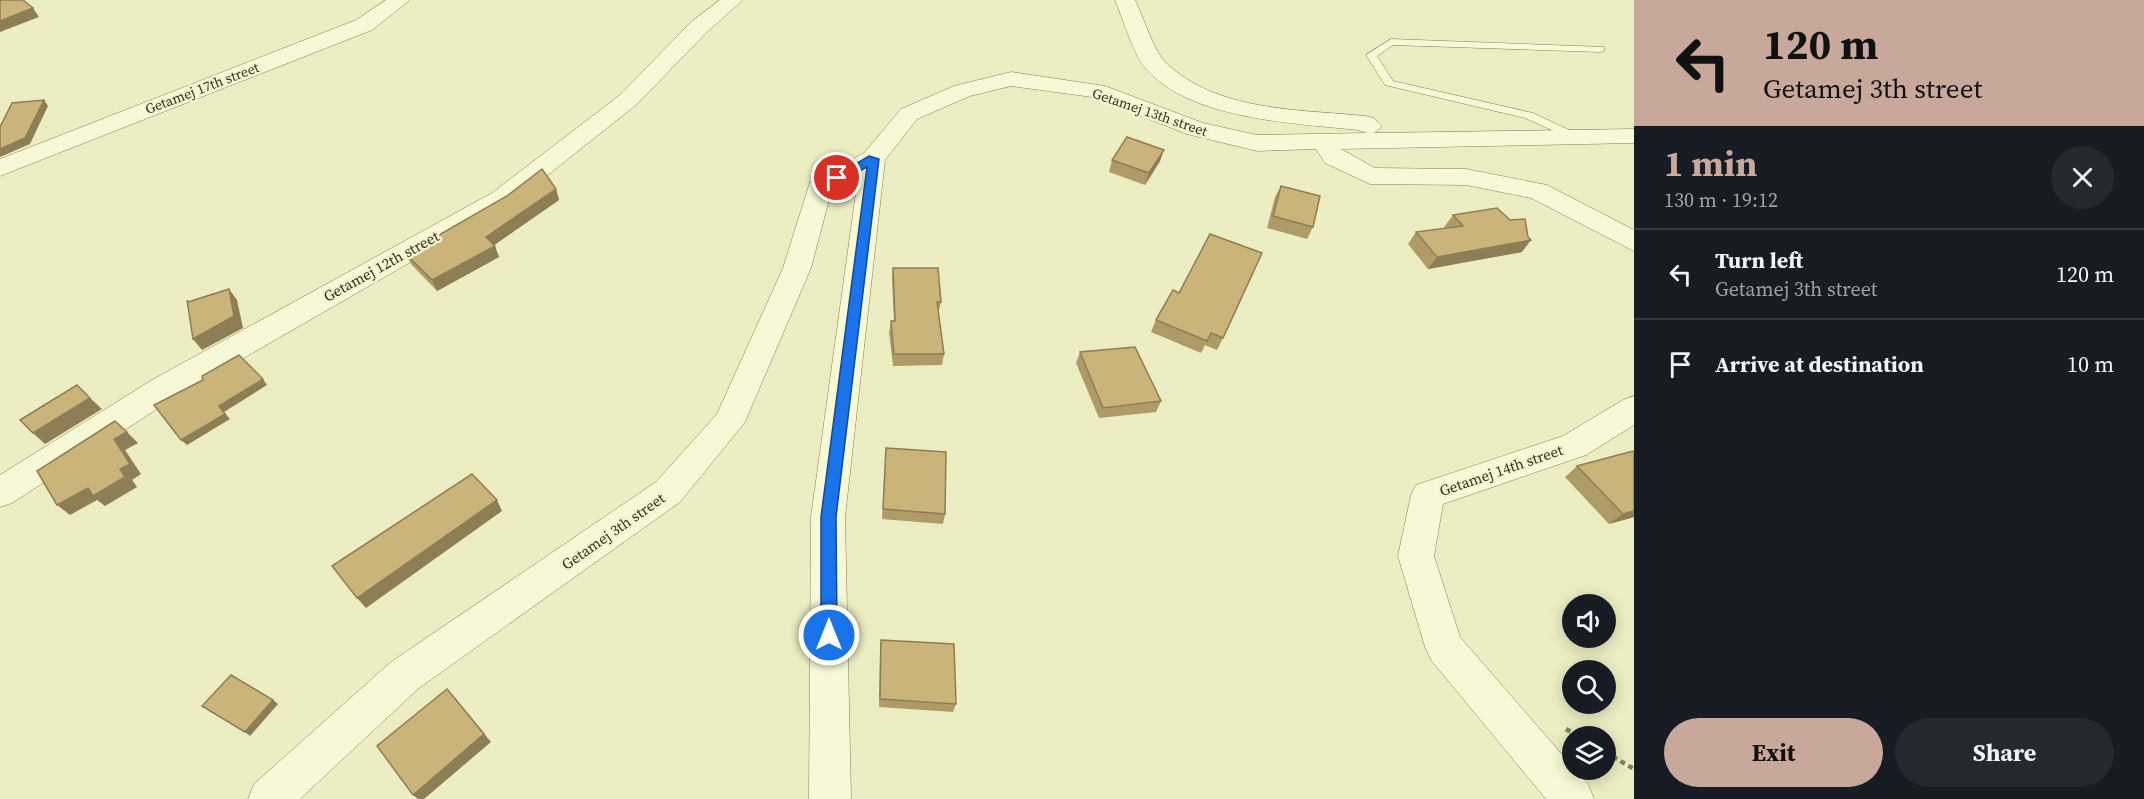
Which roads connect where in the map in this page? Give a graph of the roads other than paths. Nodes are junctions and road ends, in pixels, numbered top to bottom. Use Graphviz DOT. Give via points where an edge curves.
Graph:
graph roads {
  1 [pos="400,0"];
  2 [pos="733,0"];
  3 [pos="1125,0"];
  4 [pos="1600,49"];
  5 [pos="1634,136"];
  6 [pos="1578,137"];
  7 [pos="1388,140"];
  8 [pos="1323,141"];
  9 [pos="873,159"];
  10 [pos="0,168"];
  11 [pos="1634,242"];
  12 [pos="1634,410"];
  13 [pos="0,493"];
  14 [pos="269,799"];
  15 [pos="830,799"];
  16 [pos="1573,799"];
  1 -- 10 [label="street, Getamej 17th street" via="364,25"];
  2 -- 13 [label="street, Getamej 12th street" via="699,27 628,100 501,199 163,389"];
  3 -- 7 [label="street" via="1154,64 1192,93 1261,113 1365,123"];
  4 -- 6 [label="lane" via="1391,42 1371,55 1389,83 1529,115"];
  5 -- 6 [label="street, Getamej 13th street"];
  6 -- 7 [label="street, Getamej 13th street"];
  7 -- 8 [label="street, Getamej 13th street"];
  8 -- 9 [label="street, Getamej 13th street" via="1257,143 1196,129 1097,91 1011,79 962,91 909,114"];
  8 -- 11 [label="street" via="1334,157 1370,176 1466,177 1538,191"];
  9 -- 14 [label="street, Getamej 3th street" via="819,188 797,268 729,422 668,492 405,675"];
  9 -- 15 [label="street" via="828,517"];
  12 -- 16 [label="street, Getamej 14th street" via="1574,446 1428,495 1416,556 1444,647"];
}
